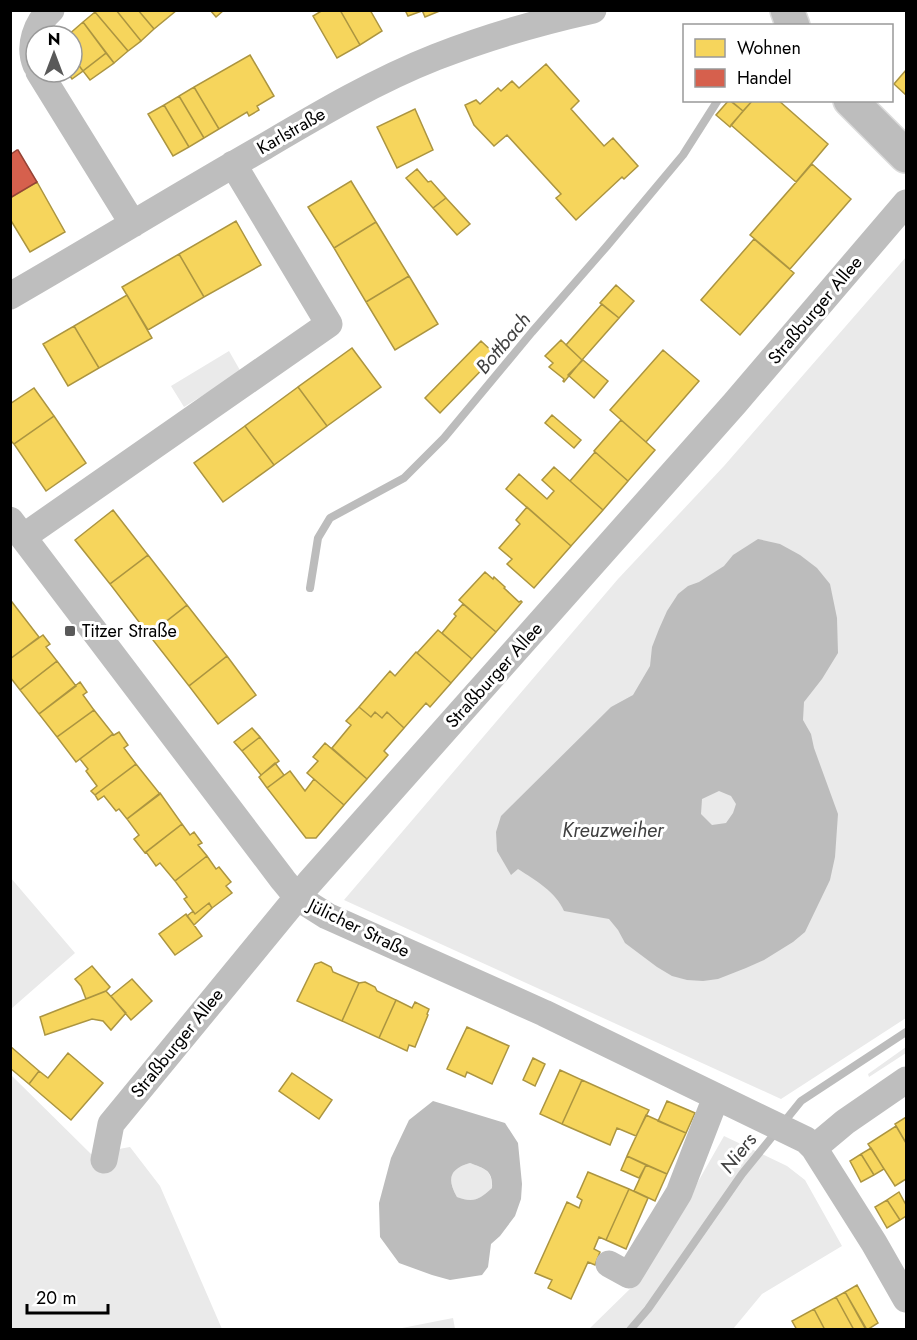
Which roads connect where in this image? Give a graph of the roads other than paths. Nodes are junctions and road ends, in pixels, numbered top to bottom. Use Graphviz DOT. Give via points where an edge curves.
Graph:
graph roads {
  1 [pos="51,10"];
  2 [pos="593,10"];
  3 [pos="40,24"];
  4 [pos="46,84"];
  5 [pos="852,102"];
  6 [pos="906,156"];
  7 [pos="233,164"];
  8 [pos="906,202"];
  9 [pos="133,224"];
  10 [pos="10,296"];
  11 [pos="17,529"];
  12 [pos="297,897"];
  13 [pos="906,1080"];
  14 [pos="716,1097"];
  15 [pos="810,1144"];
  16 [pos="104,1160"];
  17 [pos="609,1264"];
  18 [pos="906,1299"];
  1 -- 3 [label="street"];
  2 -- 7 [label="street, Karlstraße" via="528,25 434,58 328,109"];
  4 -- 9 [label="street"];
  5 -- 6 [label="main road"];
  7 -- 9 [label="street, Karlstraße"];
  7 -- 11 [label="street" via="329,324"];
  8 -- 12 [label="street, Straßburger Allee" via="713,429"];
  9 -- 10 [label="street, Karlstraße"];
  11 -- 12 [label="street, Jülicher Straße"];
  12 -- 14 [label="street, Jülicher Straße" via="327,916 544,1013"];
  12 -- 16 [label="street, Straßburger Allee" via="111,1124"];
  13 -- 15 [label="street"];
  14 -- 15 [label="street, Jülicher Straße"];
  14 -- 17 [label="street" via="678,1193 629,1275"];
  15 -- 18 [label="street"];
}
